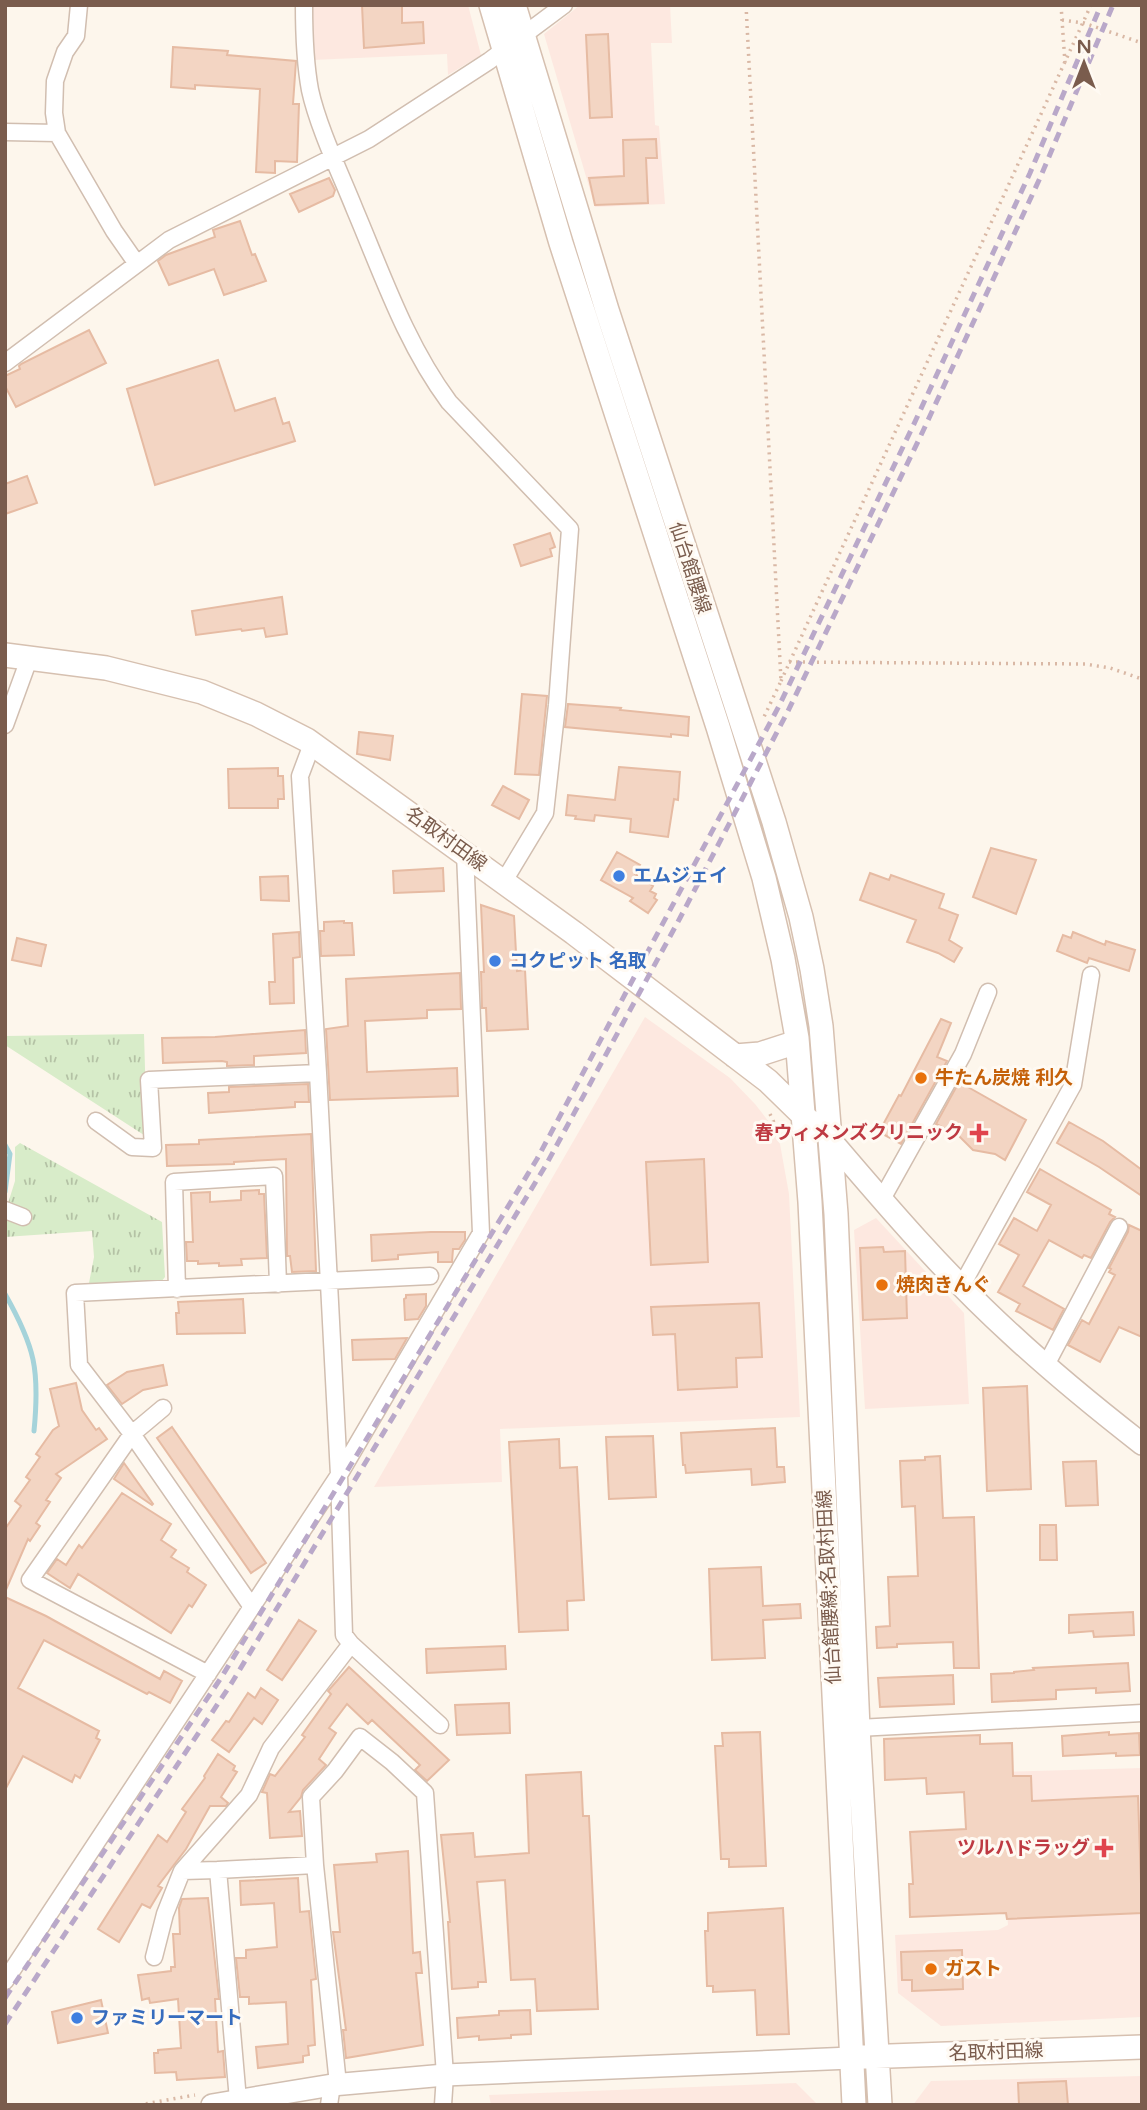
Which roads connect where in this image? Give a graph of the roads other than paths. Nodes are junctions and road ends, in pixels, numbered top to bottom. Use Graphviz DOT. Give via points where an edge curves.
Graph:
graph roads {
  1 [pos="79,5"];
  2 [pos="304,5"];
  3 [pos="491,5"];
  4 [pos="514,5"];
  5 [pos="564,5"];
  6 [pos="523,36"];
  7 [pos="503,50"];
  8 [pos="5,132"];
  9 [pos="57,133"];
  10 [pos="334,159"];
  11 [pos="137,264"];
  12 [pos="5,363"];
  13 [pos="5,655"];
  14 [pos="29,659"];
  15 [pos="5,726"];
  16 [pos="312,744"];
  17 [pos="465,853"];
  18 [pos="504,881"];
  19 [pos="1091,975"];
  20 [pos="988,992"];
  21 [pos="797,1042"];
  22 [pos="735,1056"];
  23 [pos="318,1073"];
  24 [pos="804,1116"];
  25 [pos="96,1121"];
  26 [pos="829,1138"];
  27 [pos="882,1199"];
  28 [pos="5,1210"];
  29 [pos="23,1217"];
  30 [pos="1119,1227"];
  31 [pos="430,1276"];
  32 [pos="329,1282"];
  33 [pos="278,1284"];
  34 [pos="962,1285"];
  35 [pos="177,1289"];
  36 [pos="1046,1366"];
  37 [pos="163,1408"];
  38 [pos="132,1434"];
  39 [pos="1142,1444"];
  40 [pos="339,1475"];
  41 [pos="252,1607"];
  42 [pos="351,1644"];
  43 [pos="208,1674"];
  44 [pos="1142,1713"];
  45 [pos="440,1725"];
  46 [pos="858,1728"];
  47 [pos="315,1865"];
  48 [pos="218,1870"];
  49 [pos="182,1871"];
  50 [pos="154,1957"];
  51 [pos="5,1981"];
  52 [pos="1142,2047"];
  53 [pos="877,2056"];
  54 [pos="851,2057"];
  55 [pos="445,2075"];
  56 [pos="333,2091"];
  57 [pos="238,2100"];
  58 [pos="212,2105"];
  59 [pos="443,2105"];
  60 [pos="854,2105"];
  61 [pos="880,2105"];
  1 -- 9 [label="street" via="76,36 55,81"];
  2 -- 10 [label="street" via="310,92"];
  3 -- 7 [label="main road, 仙台館腰線"];
  4 -- 6 [label="main road, 仙台館腰線"];
  5 -- 6 [label="street"];
  6 -- 7 [label="street"];
  6 -- 26 [label="main road, 仙台館腰線" via="801,917 821,1026"];
  7 -- 10 [label="street"];
  7 -- 21 [label="main road, 仙台館腰線" via="764,878"];
  8 -- 9 [label="street"];
  9 -- 11 [label="street"];
  10 -- 11 [label="street" via="169,240"];
  10 -- 18 [label="street" via="400,320 433,381 570,529 545,813"];
  11 -- 12 [label="street"];
  13 -- 14 [label="main road, 名取村田線"];
  14 -- 15 [label="street"];
  14 -- 16 [label="main road, 名取村田線" via="106,668 202,692"];
  16 -- 17 [label="main road, 名取村田線"];
  16 -- 23 [label="street" via="300,776"];
  17 -- 18 [label="main road, 名取村田線"];
  17 -- 40 [label="street" via="481,1233"];
  18 -- 22 [label="main road, 名取村田線"];
  19 -- 34 [label="street" via="1073,1085"];
  20 -- 27 [label="street" via="962,1054"];
  21 -- 22 [label="main road" via="760,1054"];
  21 -- 24 [label="main road, 仙台館腰線"];
  22 -- 24 [label="main road, 名取村田線"];
  23 -- 25 [label="street" via="149,1080 153,1148 132,1147"];
  23 -- 32 [label="street"];
  24 -- 26 [label="main road, 名取村田線"];
  24 -- 54 [label="main road, 仙台館腰線;名取村田線"];
  26 -- 27 [label="street"];
  26 -- 46 [label="main road, 仙台館腰線;名取村田線"];
  27 -- 34 [label="street"];
  28 -- 29 [label="street"];
  30 -- 36 [label="street"];
  31 -- 32 [label="street"];
  32 -- 33 [label="street"];
  32 -- 40 [label="street"];
  33 -- 35 [label="street"];
  33 -- 35 [label="street" via="274,1176 174,1182"];
  34 -- 36 [label="street"];
  35 -- 38 [label="street" via="75,1293 79,1364"];
  36 -- 39 [label="street"];
  37 -- 38 [label="street"];
  38 -- 41 [label="street"];
  38 -- 43 [label="street" via="30,1580"];
  40 -- 41 [label="street"];
  40 -- 42 [label="street" via="344,1635"];
  41 -- 43 [label="street"];
  42 -- 45 [label="street"];
  42 -- 49 [label="street" via="271,1748 249,1795"];
  43 -- 51 [label="street"];
  44 -- 46 [label="street"];
  46 -- 53 [label="main road, 仙台館腰線;名取村田線"];
  47 -- 48 [label="street"];
  47 -- 55 [label="street" via="311,1797 360,1737 425,1793"];
  47 -- 56 [label="street"];
  48 -- 49 [label="street"];
  48 -- 57 [label="street"];
  49 -- 50 [label="street"];
  52 -- 53 [label="main road, 名取村田線"];
  53 -- 54 [label="main road, 名取村田線"];
  53 -- 61 [label="main road"];
  54 -- 55 [label="street"];
  54 -- 60 [label="main road"];
  55 -- 56 [label="street"];
  55 -- 59 [label="street"];
  56 -- 57 [label="street"];
  57 -- 58 [label="street"];
}
